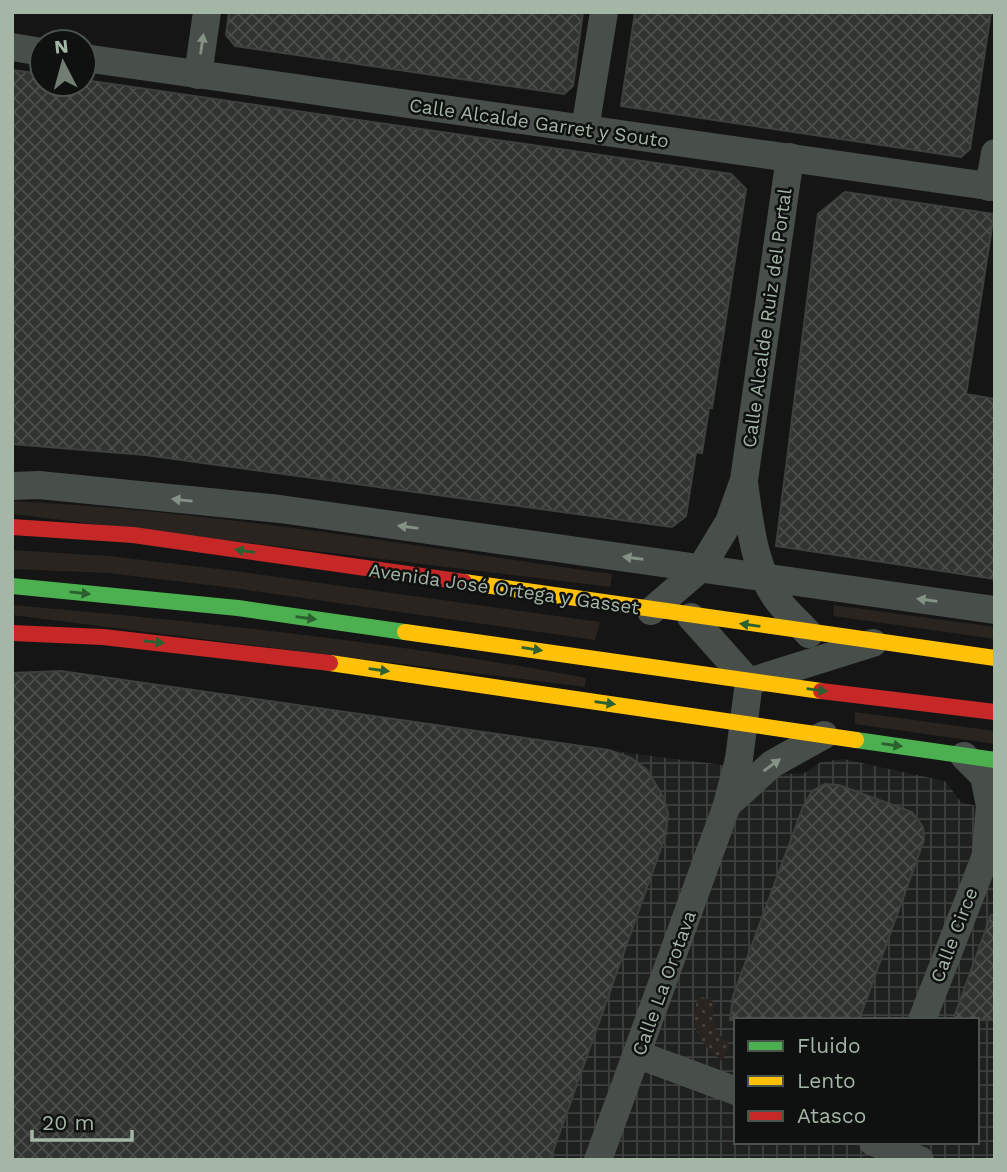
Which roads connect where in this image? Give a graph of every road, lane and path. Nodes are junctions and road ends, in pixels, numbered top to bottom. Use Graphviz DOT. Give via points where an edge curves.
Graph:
graph roads {
  1 [pos="207,12"];
  2 [pos="604,12"];
  3 [pos="98,60"];
  4 [pos="198,75"];
  5 [pos="585,129"];
  6 [pos="995,153"];
  7 [pos="790,157"];
  8 [pos="992,187"];
  9 [pos="744,480"];
  10 [pos="12,486"];
  11 [pos="12,527"];
  12 [pos="701,568"];
  13 [pos="765,577"];
  14 [pos="12,586"];
  15 [pos="995,610"];
  16 [pos="651,611"];
  17 [pos="691,617"];
  18 [pos="12,633"];
  19 [pos="809,634"];
  20 [pos="878,642"];
  21 [pos="995,658"];
  22 [pos="749,682"];
  23 [pos="995,712"];
  24 [pos="742,723"];
  25 [pos="824,735"];
  26 [pos="964,756"];
  27 [pos="995,760"];
  28 [pos="727,805"];
  29 [pos="990,841"];
  30 [pos="923,1018"];
  31 [pos="639,1055"];
  32 [pos="734,1090"];
  33 [pos="878,1144"];
  34 [pos="598,1160"];
  35 [pos="920,1160"];
  4 -- 1 [label="street, one-way"];
  2 -- 5 [label="street"];
  3 -- 4 [label="street, Calle Alcalde Garret y Souto"];
  4 -- 5 [label="street, Calle Alcalde Garret y Souto"];
  5 -- 7 [label="street, Calle Alcalde Garret y Souto"];
  6 -- 8 [label="street"];
  7 -- 8 [label="street, Calle Alcalde Garret y Souto"];
  7 -- 9 [label="street, Calle Alcalde Ruiz del Portal"];
  9 -- 12 [label="street, Calle Alcalde Ruiz del Portal" via="729,522"];
  9 -- 13 [label="street, Calle Alcalde Ruiz del Portal" via="754,546"];
  12 -- 10 [label="street, one-way" via="280,509"];
  16 -- 11 [label="main road, Avenida José Ortega y Gasset, one-way" via="133,535"];
  12 -- 13 [label="street"];
  12 -- 16 [label="street, Calle Alcalde Ruiz del Portal"];
  15 -- 13 [label="street, one-way"];
  13 -- 19 [label="street, Calle Alcalde Ruiz del Portal" via="779,601"];
  14 -- 22 [label="main road, one-way" via="237,608"];
  16 -- 17 [label="main road, Avenida José Ortega y Gasset"];
  19 -- 17 [label="main road, Avenida José Ortega y Gasset, one-way"];
  17 -- 22 [label="street"];
  18 -- 24 [label="main road, one-way" via="258,652"];
  19 -- 20 [label="main road, Avenida José Ortega y Gasset"];
  20 -- 21 [label="main road, Avenida José Ortega y Gasset"];
  20 -- 22 [label="street"];
  22 -- 23 [label="main road, one-way"];
  22 -- 24 [label="street, Calle La Orotava"];
  24 -- 25 [label="main road"];
  24 -- 28 [label="street, Calle La Orotava" via="739,759"];
  25 -- 26 [label="main road, one-way"];
  28 -- 25 [label="street, Calle La Orotava, one-way" via="772,764"];
  26 -- 27 [label="main road"];
  26 -- 29 [label="street, Calle Circe" via="984,776"];
  28 -- 31 [label="street, Calle La Orotava"];
  29 -- 30 [label="street, Calle Circe"];
  31 -- 32 [label="street"];
  31 -- 34 [label="street, Calle La Orotava"];
  33 -- 35 [label="street"];
}
